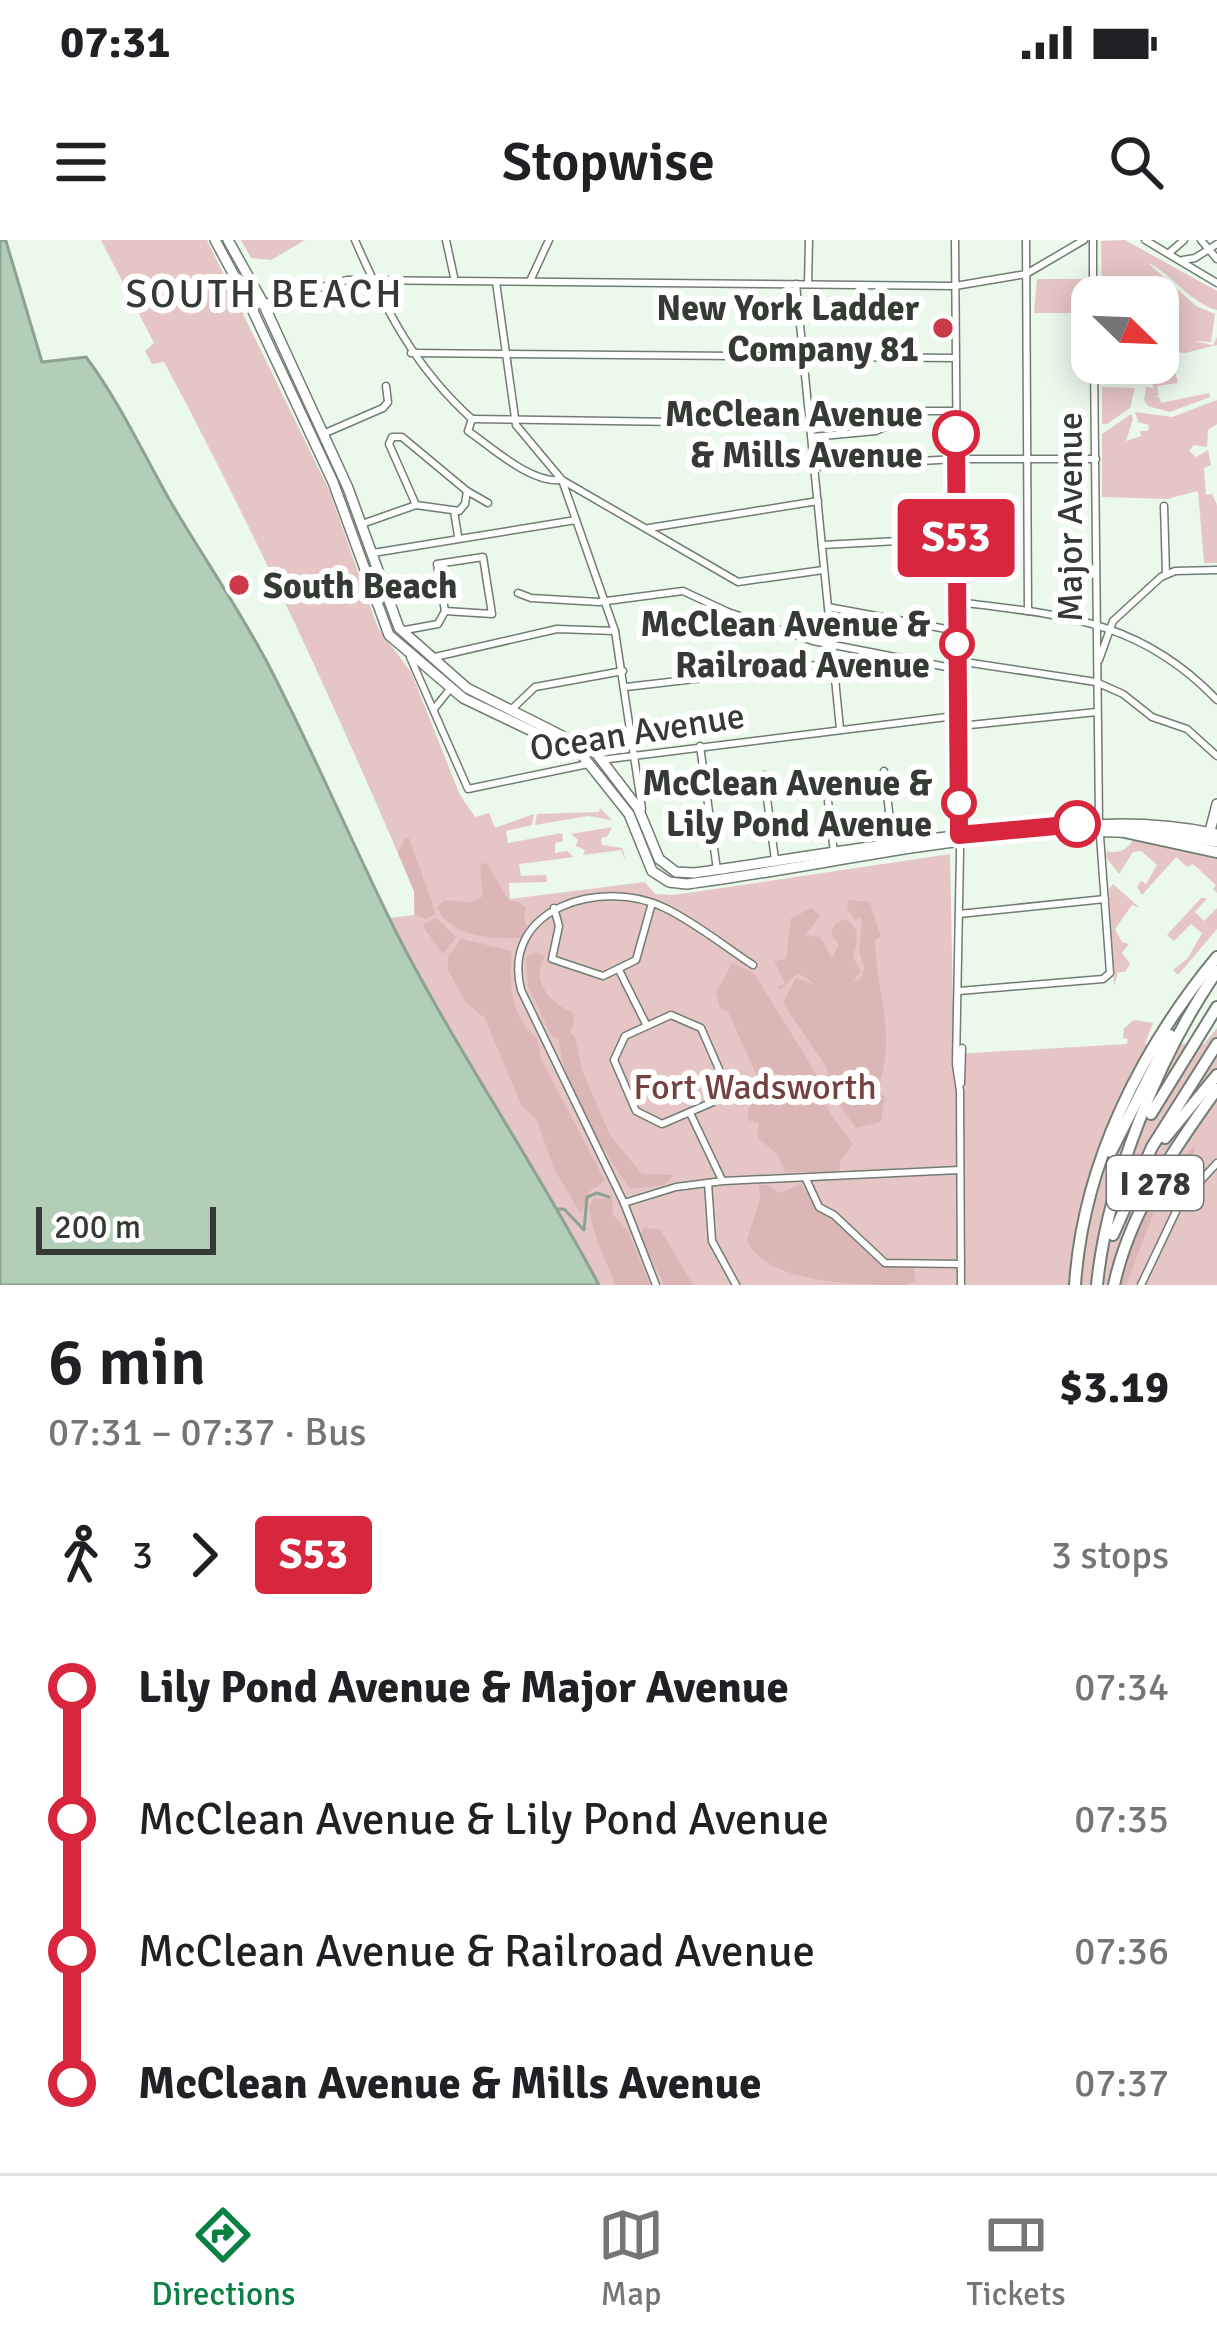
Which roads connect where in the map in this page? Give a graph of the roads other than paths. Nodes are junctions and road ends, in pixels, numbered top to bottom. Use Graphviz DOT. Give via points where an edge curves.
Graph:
graph roads {
  1 [pos="215,240"];
  2 [pos="228,240"];
  3 [pos="355,240"];
  4 [pos="446,240"];
  5 [pos="548,240"];
  6 [pos="809,240"];
  7 [pos="955,240"];
  8 [pos="1026,240"];
  9 [pos="1088,240"];
  10 [pos="1145,240"];
  11 [pos="1184,240"];
  12 [pos="1201,240"];
  13 [pos="1217,244"];
  14 [pos="1208,249"];
  15 [pos="1169,253"];
  16 [pos="1179,259"];
  17 [pos="1217,259"];
  18 [pos="1026,274"];
  19 [pos="1092,276"];
  20 [pos="455,279"];
  21 [pos="373,280"];
  22 [pos="496,280"];
  23 [pos="530,281"];
  24 [pos="1217,283"];
  25 [pos="796,284"];
  26 [pos="808,285"];
  27 [pos="955,286"];
  28 [pos="262,302"];
  29 [pos="251,307"];
  30 [pos="507,352"];
  31 [pos="411,353"];
  32 [pos="803,356"];
  33 [pos="955,358"];
  34 [pos="1094,384"];
  35 [pos="386,386"];
  36 [pos="297,392"];
  37 [pos="956,411"];
  38 [pos="472,419"];
  39 [pos="515,421"];
  40 [pos="810,424"];
  41 [pos="323,434"];
  42 [pos="812,437"];
  43 [pos="956,459"];
  44 [pos="1027,459"];
  45 [pos="1096,459"];
  46 [pos="814,467"];
  47 [pos="562,480"];
  48 [pos="467,491"];
  49 [pos="818,501"];
  50 [pos="488,503"];
  51 [pos="416,506"];
  52 [pos="1164,506"];
  53 [pos="454,511"];
  54 [pos="576,520"];
  55 [pos="362,524"];
  56 [pos="645,529"];
  57 [pos="458,536"];
  58 [pos="956,538"];
  59 [pos="822,545"];
  60 [pos="368,554"];
  61 [pos="824,569"];
  62 [pos="1217,570"];
  63 [pos="1166,574"];
  64 [pos="518,592"];
  65 [pos="606,601"];
  66 [pos="957,602"];
  67 [pos="828,608"];
  68 [pos="445,611"];
  69 [pos="1028,611"];
  70 [pos="1097,622"];
  71 [pos="1110,627"];
  72 [pos="401,631"];
  73 [pos="615,631"];
  74 [pos="957,632"];
  75 [pos="832,646"];
  76 [pos="408,654"];
  77 [pos="431,658"];
  78 [pos="834,663"];
  79 [pos="957,665"];
  80 [pos="623,671"];
  81 [pos="1096,671"];
  82 [pos="1096,682"];
  83 [pos="626,687"];
  84 [pos="450,689"];
  85 [pos="1217,700"];
  86 [pos="434,709"];
  87 [pos="510,710"];
  88 [pos="1097,712"];
  89 [pos="958,721"];
  90 [pos="840,730"];
  91 [pos="700,746"];
  92 [pos="635,754"];
  93 [pos="1217,756"];
  94 [pos="596,762"];
  95 [pos="884,771"];
  96 [pos="764,775"];
  97 [pos="828,801"];
  98 [pos="1217,804"];
  99 [pos="643,819"];
  100 [pos="1100,826"];
  101 [pos="1115,830"];
  102 [pos="1213,837"];
  103 [pos="959,839"];
  104 [pos="892,844"];
  105 [pos="1217,852"];
  106 [pos="835,857"];
  107 [pos="775,861"];
  108 [pos="717,870"];
  109 [pos="1105,898"];
  110 [pos="652,904"];
  111 [pos="554,908"];
  112 [pos="959,914"];
  113 [pos="1217,947"];
  114 [pos="1217,957"];
  115 [pos="753,965"];
  116 [pos="619,970"];
  117 [pos="1217,971"];
  118 [pos="959,991"];
  119 [pos="1217,1007"];
  120 [pos="1173,1014"];
  121 [pos="646,1024"];
  122 [pos="960,1039"];
  123 [pos="1217,1044"];
  124 [pos="1217,1075"];
  125 [pos="960,1085"];
  126 [pos="1217,1089"];
  127 [pos="690,1113"];
  128 [pos="1217,1163"];
  129 [pos="1141,1169"];
  130 [pos="960,1170"];
  131 [pos="806,1178"];
  132 [pos="723,1181"];
  133 [pos="1095,1181"];
  134 [pos="1118,1181"];
  135 [pos="708,1183"];
  136 [pos="1132,1186"];
  137 [pos="624,1203"];
  138 [pos="1108,1229"];
  139 [pos="961,1264"];
  140 [pos="1099,1267"];
  141 [pos="656,1285"];
  142 [pos="736,1285"];
  143 [pos="961,1285"];
  144 [pos="1075,1285"];
  145 [pos="1097,1285"];
  146 [pos="1114,1285"];
  147 [pos="1141,1285"];
  1 -- 29 [label="main road"];
  2 -- 28 [label="main road"];
  3 -- 21 [label="street"];
  4 -- 20 [label="street"];
  5 -- 23 [label="street"];
  6 -- 26 [label="street"];
  7 -- 27 [label="street"];
  8 -- 18 [label="street"];
  9 -- 18 [label="street"];
  9 -- 19 [label="street"];
  10 -- 15 [label="street"];
  11 -- 15 [label="street"];
  12 -- 14 [label="street"];
  13 -- 14 [label="street"];
  14 -- 16 [label="street"];
  14 -- 17 [label="street"];
  15 -- 16 [label="street"];
  16 -- 24 [label="street"];
  18 -- 27 [label="street"];
  18 -- 44 [label="street"];
  20 -- 21 [label="street"];
  20 -- 22 [label="street"];
  21 -- 28 [label="street"];
  21 -- 31 [label="street"];
  22 -- 23 [label="street"];
  22 -- 30 [label="street"];
  23 -- 25 [label="street"];
  25 -- 26 [label="street"];
  25 -- 32 [label="street"];
  26 -- 27 [label="street"];
  27 -- 33 [label="street"];
  28 -- 29 [label="street"];
  28 -- 36 [label="main road"];
  29 -- 36 [label="main road"];
  30 -- 31 [label="street"];
  30 -- 32 [label="street"];
  30 -- 39 [label="street"];
  31 -- 38 [label="street"];
  32 -- 33 [label="street"];
  32 -- 40 [label="street"];
  33 -- 37 [label="street"];
  34 -- 45 [label="street, Major Avenue"];
  35 -- 41 [label="street" via="383,408"];
  36 -- 41 [label="main road"];
  36 -- 60 [label="main road"];
  37 -- 42 [label="street" via="919,411 876,431"];
  37 -- 43 [label="street"];
  38 -- 39 [label="street"];
  38 -- 47 [label="street" via="468,431 548,482"];
  39 -- 40 [label="street"];
  39 -- 47 [label="street"];
  40 -- 42 [label="street"];
  41 -- 55 [label="main road"];
  42 -- 46 [label="street"];
  43 -- 44 [label="street"];
  43 -- 46 [label="street"];
  43 -- 58 [label="street"];
  44 -- 45 [label="street"];
  44 -- 69 [label="street"];
  45 -- 70 [label="street, Major Avenue"];
  46 -- 49 [label="street"];
  47 -- 54 [label="street"];
  47 -- 56 [label="street"];
  48 -- 50 [label="street"];
  48 -- 51 [label="street" via="396,436 389,444"];
  48 -- 53 [label="street" via="466,504"];
  49 -- 56 [label="street"];
  49 -- 59 [label="street"];
  51 -- 53 [label="street"];
  51 -- 55 [label="street"];
  52 -- 63 [label="street"];
  53 -- 57 [label="street"];
  54 -- 57 [label="street"];
  54 -- 65 [label="street"];
  55 -- 60 [label="main road"];
  56 -- 61 [label="street" via="738,582"];
  57 -- 60 [label="street"];
  58 -- 59 [label="street"];
  58 -- 66 [label="street"];
  59 -- 61 [label="street"];
  60 -- 72 [label="main road"];
  60 -- 76 [label="main road" via="385,626"];
  61 -- 67 [label="street"];
  62 -- 63 [label="street"];
  63 -- 71 [label="street"];
  64 -- 65 [label="street"];
  65 -- 73 [label="street"];
  65 -- 75 [label="street" via="683,591"];
  66 -- 69 [label="street"];
  66 -- 74 [label="street"];
  67 -- 74 [label="street"];
  67 -- 75 [label="street"];
  68 -- 68 [label="street" via="492,614 483,557 437,564"];
  68 -- 72 [label="street" via="438,625"];
  69 -- 70 [label="street"];
  70 -- 71 [label="street"];
  70 -- 81 [label="street, Major Avenue"];
  71 -- 81 [label="street, Major Avenue"];
  71 -- 85 [label="street" via="1168,656"];
  72 -- 77 [label="main road"];
  73 -- 77 [label="street" via="557,629"];
  73 -- 80 [label="street"];
  74 -- 79 [label="street"];
  75 -- 78 [label="street"];
  75 -- 79 [label="street"];
  76 -- 84 [label="main road"];
  76 -- 86 [label="street"];
  77 -- 87 [label="main road"];
  78 -- 83 [label="street"];
  78 -- 90 [label="street"];
  79 -- 82 [label="street"];
  79 -- 89 [label="street"];
  80 -- 83 [label="street"];
  80 -- 87 [label="street" via="535,687"];
  81 -- 82 [label="street, Major Avenue"];
  82 -- 88 [label="street, Major Avenue"];
  82 -- 93 [label="street" via="1187,729"];
  83 -- 92 [label="street"];
  84 -- 86 [label="street"];
  84 -- 94 [label="main road"];
  86 -- 94 [label="street, Ocean Avenue" via="468,789"];
  87 -- 94 [label="main road" via="579,741"];
  88 -- 89 [label="street, Ocean Avenue"];
  88 -- 100 [label="street, Major Avenue"];
  89 -- 90 [label="street, Ocean Avenue"];
  89 -- 103 [label="street"];
  90 -- 91 [label="street, Ocean Avenue"];
  91 -- 92 [label="street, Ocean Avenue"];
  91 -- 108 [label="street"];
  92 -- 94 [label="street, Ocean Avenue"];
  92 -- 99 [label="street"];
  94 -- 99 [label="main road"];
  94 -- 106 [label="main road" via="658,877 687,884"];
  95 -- 104 [label="street"];
  96 -- 107 [label="street"];
  97 -- 106 [label="street"];
  98 -- 102 [label="main road"];
  99 -- 108 [label="main road" via="666,867"];
  100 -- 101 [label="main road"];
  100 -- 102 [label="main road" via="1153,823"];
  100 -- 103 [label="main road"];
  100 -- 109 [label="street, Major Avenue"];
  101 -- 102 [label="main road"];
  101 -- 105 [label="highway"];
  103 -- 104 [label="main road"];
  103 -- 106 [label="main road"];
  103 -- 112 [label="street"];
  104 -- 106 [label="main road"];
  106 -- 107 [label="main road"];
  107 -- 108 [label="main road"];
  109 -- 112 [label="street"];
  109 -- 118 [label="street, Major Avenue" via="1109,976"];
  110 -- 111 [label="street" via="608,898"];
  110 -- 115 [label="street"];
  110 -- 116 [label="street" via="638,956"];
  111 -- 116 [label="street" via="554,961 598,976"];
  111 -- 137 [label="street" via="524,939 520,990"];
  112 -- 118 [label="street"];
  113 -- 120 [label="highway"];
  114 -- 120 [label="highway, I 278"];
  116 -- 121 [label="street"];
  117 -- 133 [label="highway" via="1163,1045"];
  117 -- 134 [label="highway" via="1176,1035"];
  118 -- 122 [label="street"];
  119 -- 134 [label="highway, I 278"];
  120 -- 133 [label="highway, I 278" via="1126,1098"];
  121 -- 127 [label="street" via="671,1015 701,1028 721,1069 718,1096"];
  121 -- 127 [label="street" via="620,1041 616,1071 642,1116 665,1124"];
  122 -- 125 [label="street"];
  122 -- 125 [label="street"];
  123 -- 129 [label="highway, I 278"];
  124 -- 129 [label="highway"];
  125 -- 130 [label="street"];
  126 -- 146 [label="highway, I 278" via="1145,1200"];
  127 -- 132 [label="street"];
  128 -- 147 [label="street" via="1180,1203"];
  129 -- 136 [label="highway, I 278"];
  130 -- 131 [label="street"];
  130 -- 139 [label="street"];
  131 -- 132 [label="street"];
  131 -- 139 [label="street" via="819,1207 881,1261"];
  132 -- 135 [label="street"];
  133 -- 144 [label="highway, I 278"];
  134 -- 138 [label="highway"];
  134 -- 140 [label="highway, I 278"];
  135 -- 137 [label="street"];
  135 -- 142 [label="street" via="712,1241"];
  136 -- 138 [label="highway"];
  136 -- 140 [label="highway, I 278"];
  137 -- 141 [label="street"];
  138 -- 140 [label="highway"];
  139 -- 143 [label="street"];
  140 -- 145 [label="highway, I 278"];
}
